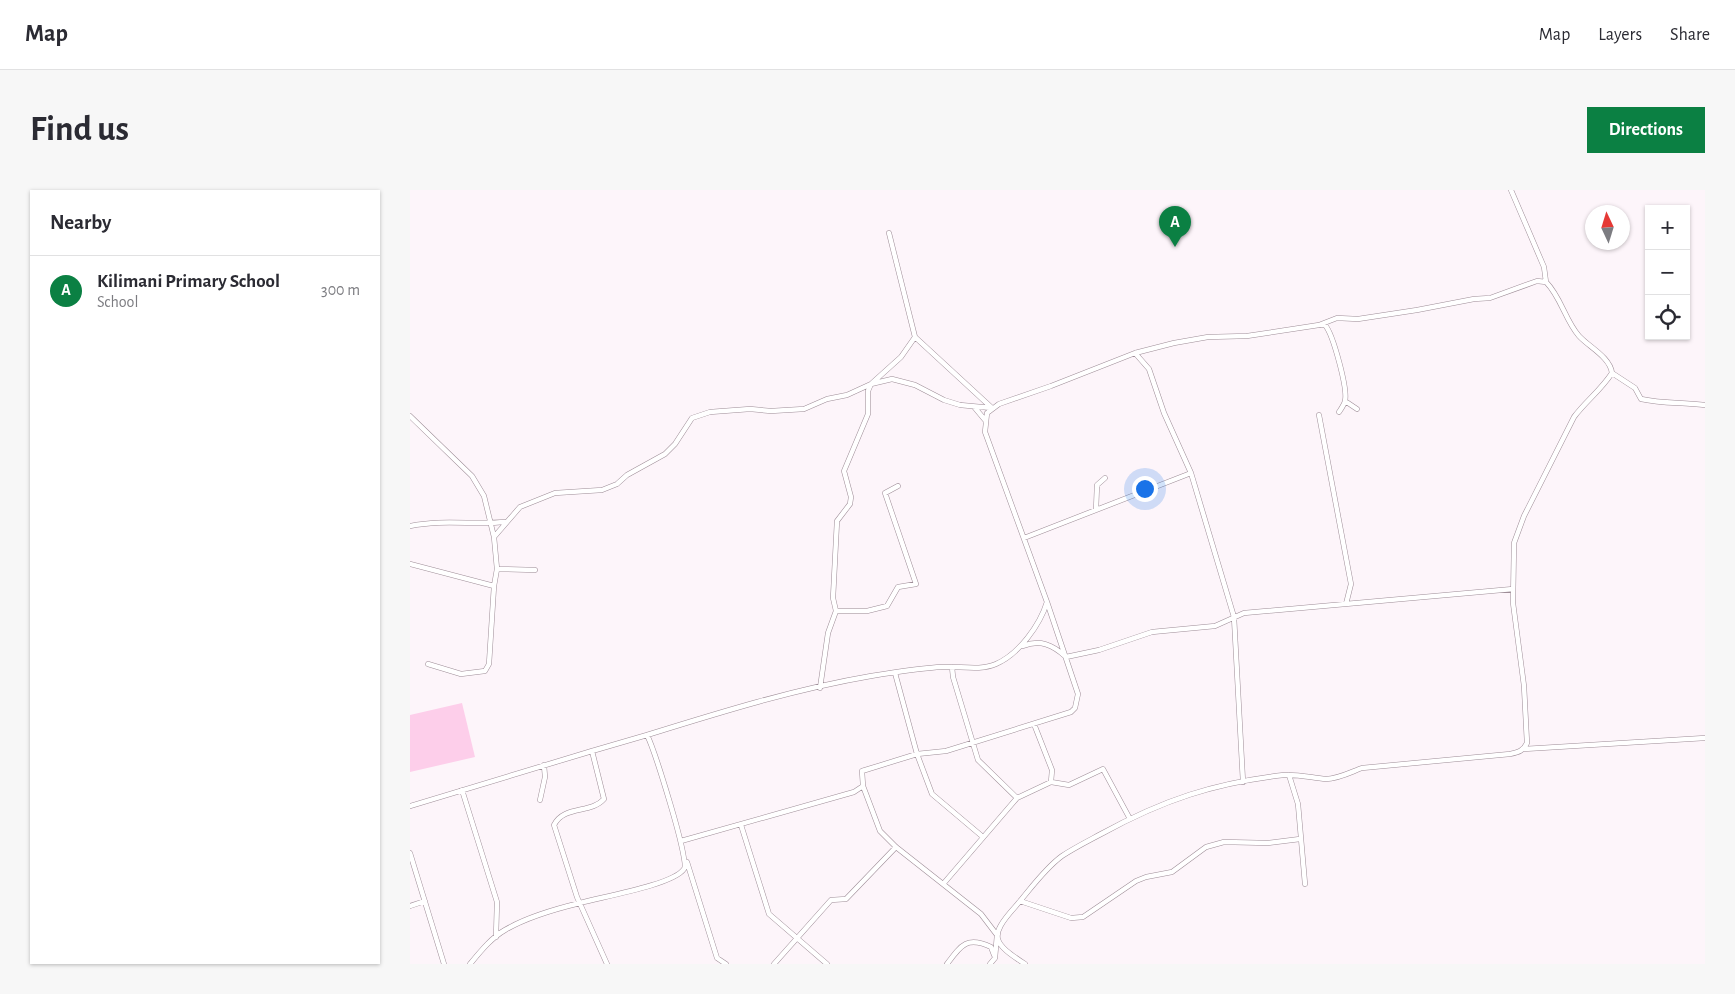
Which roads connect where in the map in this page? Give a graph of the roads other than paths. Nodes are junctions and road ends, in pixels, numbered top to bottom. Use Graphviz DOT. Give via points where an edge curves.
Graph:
graph roads {
  1 [pos="1511,190"];
  2 [pos="889,233"];
  3 [pos="1546,282"];
  4 [pos="1320,325"];
  5 [pos="915,337"];
  6 [pos="1135,353"];
  7 [pos="1612,373"];
  8 [pos="871,384"];
  9 [pos="1345,401"];
  10 [pos="1705,405"];
  11 [pos="974,407"];
  12 [pos="992,408"];
  13 [pos="1357,409"];
  14 [pos="1339,412"];
  15 [pos="410,416"];
  16 [pos="1319,416"];
  17 [pos="985,420"];
  18 [pos="1191,473"];
  19 [pos="1105,478"];
  20 [pos="898,486"];
  21 [pos="1097,508"];
  22 [pos="505,522"];
  23 [pos="491,524"];
  24 [pos="410,526"];
  25 [pos="494,537"];
  26 [pos="1024,538"];
  27 [pos="410,564"];
  28 [pos="497,569"];
  29 [pos="535,570"];
  30 [pos="494,586"];
  31 [pos="1513,589"];
  32 [pos="1047,602"];
  33 [pos="1346,604"];
  34 [pos="836,611"];
  35 [pos="1234,617"];
  36 [pos="1020,647"];
  37 [pos="1066,657"];
  38 [pos="428,664"];
  39 [pos="952,667"];
  40 [pos="895,673"];
  41 [pos="820,688"];
  42 [pos="1034,724"];
  43 [pos="647,735"];
  44 [pos="1705,738"];
  45 [pos="972,743"];
  46 [pos="1524,749"];
  47 [pos="592,751"];
  48 [pos="917,754"];
  49 [pos="544,765"];
  50 [pos="1288,775"];
  51 [pos="1051,782"];
  52 [pos="1244,782"];
  53 [pos="863,786"];
  54 [pos="462,790"];
  55 [pos="1017,798"];
  56 [pos="540,800"];
  57 [pos="410,806"];
  58 [pos="1130,819"];
  59 [pos="740,825"];
  60 [pos="983,838"];
  61 [pos="1300,839"];
  62 [pos="681,841"];
  63 [pos="896,847"];
  64 [pos="410,853"];
  65 [pos="686,860"];
  66 [pos="944,883"];
  67 [pos="1305,884"];
  68 [pos="425,901"];
  69 [pos="1020,901"];
  70 [pos="580,903"];
  71 [pos="410,906"];
  72 [pos="997,935"];
  73 [pos="496,936"];
  74 [pos="797,937"];
  75 [pos="995,958"];
  76 [pos="444,964"];
  77 [pos="470,964"];
  78 [pos="607,964"];
  79 [pos="726,964"];
  80 [pos="774,964"];
  81 [pos="827,964"];
  82 [pos="947,964"];
  83 [pos="990,964"];
  84 [pos="1025,964"];
  1 -- 3 [label="street" via="1544,267"];
  2 -- 5 [label="street"];
  3 -- 4 [label="street" via="1537,281 1490,298 1379,316 1338,318"];
  3 -- 7 [label="street" via="1556,294 1575,332 1605,360"];
  4 -- 6 [label="street" via="1248,336 1196,338"];
  4 -- 9 [label="street" via="1331,331"];
  5 -- 8 [label="street" via="901,357"];
  5 -- 12 [label="street"];
  6 -- 12 [label="street"];
  6 -- 18 [label="street" via="1149,370 1164,414"];
  7 -- 10 [label="street" via="1635,388 1641,399 1662,404"];
  7 -- 31 [label="street" via="1574,417 1524,516 1514,543"];
  8 -- 11 [label="street" via="904,380 944,400"];
  8 -- 22 [label="street" via="804,409 728,410 692,418 675,444 664,454 617,484 602,490 556,493 520,507"];
  8 -- 34 [label="street" via="868,414 844,471 851,497 850,504 837,521 833,591"];
  9 -- 13 [label="street"];
  9 -- 14 [label="street"];
  11 -- 12 [label="street"];
  11 -- 17 [label="street"];
  12 -- 17 [label="street" via="986,413"];
  15 -- 23 [label="street" via="472,476 484,496"];
  16 -- 33 [label="street" via="1351,584"];
  17 -- 26 [label="street" via="985,432"];
  18 -- 21 [label="street"];
  18 -- 35 [label="street"];
  19 -- 21 [label="street" via="1097,485"];
  20 -- 34 [label="street" via="885,493 916,584 898,587 888,606 867,611"];
  21 -- 26 [label="street"];
  22 -- 23 [label="street"];
  22 -- 25 [label="street"];
  23 -- 24 [label="street" via="459,521"];
  23 -- 25 [label="street"];
  25 -- 28 [label="street"];
  26 -- 32 [label="street"];
  27 -- 30 [label="street"];
  28 -- 29 [label="street"];
  28 -- 30 [label="street"];
  30 -- 38 [label="street" via="489,664 485,671 461,674"];
  31 -- 33 [label="street"];
  31 -- 46 [label="street" via="1526,710 1527,743"];
  32 -- 36 [label="street" via="1043,614"];
  32 -- 37 [label="street"];
  33 -- 35 [label="street" via="1244,613"];
  34 -- 41 [label="street" via="828,633"];
  35 -- 37 [label="street" via="1215,626 1152,632"];
  35 -- 52 [label="street"];
  36 -- 37 [label="street" via="1048,644"];
  36 -- 39 [label="street" via="994,666"];
  37 -- 42 [label="street" via="1078,694 1075,708"];
  39 -- 40 [label="street"];
  39 -- 45 [label="street"];
  40 -- 41 [label="street"];
  40 -- 48 [label="street"];
  41 -- 43 [label="street" via="753,703"];
  42 -- 45 [label="street"];
  42 -- 51 [label="street" via="1052,770"];
  43 -- 47 [label="street"];
  43 -- 62 [label="street"];
  44 -- 46 [label="street"];
  45 -- 48 [label="street" via="946,751"];
  45 -- 55 [label="street" via="978,760"];
  46 -- 50 [label="street" via="1510,754 1362,768 1326,779"];
  47 -- 49 [label="street"];
  47 -- 70 [label="street" via="604,799 598,806 558,818 554,825"];
  48 -- 53 [label="street" via="862,771"];
  48 -- 60 [label="street" via="932,794"];
  49 -- 54 [label="street"];
  49 -- 56 [label="street"];
  50 -- 52 [label="street"];
  50 -- 61 [label="street" via="1298,804"];
  51 -- 55 [label="street"];
  51 -- 58 [label="street" via="1069,785 1102,769"];
  52 -- 58 [label="street" via="1215,786 1173,799"];
  53 -- 59 [label="street" via="854,792"];
  53 -- 63 [label="street" via="880,831"];
  54 -- 57 [label="street"];
  54 -- 73 [label="street" via="497,902"];
  55 -- 60 [label="street"];
  58 -- 69 [label="street" via="1061,856"];
  59 -- 62 [label="street"];
  59 -- 74 [label="street" via="769,914"];
  60 -- 66 [label="street"];
  61 -- 67 [label="street"];
  61 -- 69 [label="street" via="1268,843 1224,842 1206,847 1172,872 1136,882 1083,917 1071,918"];
  62 -- 65 [label="street"];
  63 -- 66 [label="street"];
  63 -- 74 [label="street" via="846,899 831,900"];
  64 -- 68 [label="street"];
  65 -- 70 [label="street" via="685,868 677,875 615,896"];
  65 -- 79 [label="street" via="717,958"];
  66 -- 72 [label="street" via="981,914"];
  68 -- 71 [label="street"];
  68 -- 76 [label="street"];
  69 -- 72 [label="street"];
  70 -- 73 [label="street" via="517,924"];
  70 -- 78 [label="street"];
  72 -- 75 [label="street"];
  72 -- 84 [label="street" via="1002,949"];
  73 -- 77 [label="street"];
  74 -- 80 [label="street"];
  74 -- 81 [label="street"];
  75 -- 82 [label="street" via="992,948 973,941 961,946"];
  75 -- 83 [label="street"];
}
